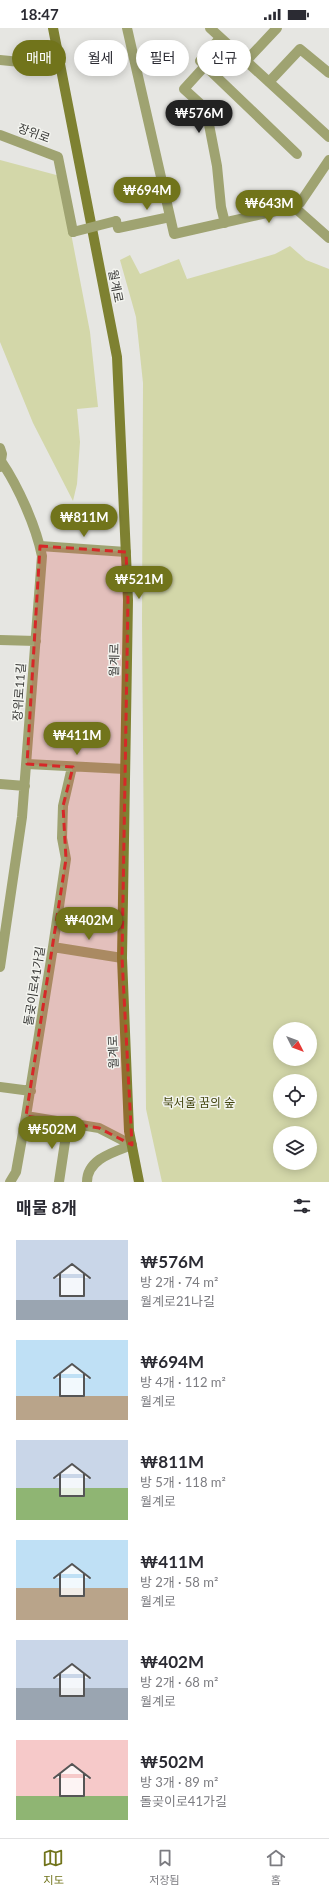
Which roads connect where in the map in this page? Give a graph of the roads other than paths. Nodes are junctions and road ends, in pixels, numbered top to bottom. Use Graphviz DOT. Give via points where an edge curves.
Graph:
graph roads {
  1 [pos="53,28"];
  2 [pos="127,28"];
  3 [pos="210,28"];
  4 [pos="278,28"];
  5 [pos="220,38"];
  6 [pos="55,40"];
  7 [pos="222,40"];
  8 [pos="251,56"];
  9 [pos="0,60"];
  10 [pos="12,61"];
  11 [pos="251,66"];
  12 [pos="329,73"];
  13 [pos="197,75"];
  14 [pos="62,76"];
  15 [pos="215,76"];
  16 [pos="269,82"];
  17 [pos="0,135"];
  18 [pos="329,138"];
  19 [pos="297,154"];
  20 [pos="329,160"];
  21 [pos="321,172"];
  22 [pos="329,179"];
  23 [pos="293,206"];
  24 [pos="170,217"];
  25 [pos="224,223"];
  26 [pos="329,238"];
  27 [pos="0,448"];
  28 [pos="0,464"];
  29 [pos="40,546"];
  30 [pos="126,552"];
  31 [pos="0,640"];
  32 [pos="36,641"];
  33 [pos="27,764"];
  34 [pos="72,767"];
  35 [pos="125,769"];
  36 [pos="0,784"];
  37 [pos="25,786"];
  38 [pos="3,932"];
  39 [pos="53,947"];
  40 [pos="122,958"];
  41 [pos="0,967"];
  42 [pos="0,1087"];
  43 [pos="31,1091"];
  44 [pos="26,1116"];
  45 [pos="68,1122"];
  46 [pos="132,1145"];
  47 [pos="10,1182"];
  48 [pos="59,1182"];
  49 [pos="87,1182"];
  50 [pos="139,1182"];
  1 -- 6 [label="main road, 월계로"];
  2 -- 24 [label="street"];
  3 -- 5 [label="street"];
  4 -- 8 [label="street"];
  5 -- 7 [label="street"];
  9 -- 10 [label="street"];
  11 -- 16 [label="street"];
  12 -- 16 [label="street" via="300,49"];
  13 -- 25 [label="street" via="184,89 206,109"];
  14 -- 30 [label="main road, 월계로" via="117,357"];
  15 -- 19 [label="street"];
  16 -- 18 [label="street"];
  17 -- 24 [label="street, 장위로, bridge" via="58,157 73,232 116,221 118,228"];
  20 -- 21 [label="street"];
  21 -- 22 [label="street"];
  21 -- 23 [label="street" via="300,203"];
  23 -- 25 [label="street"];
  23 -- 26 [label="street"];
  24 -- 25 [label="street" via="174,234"];
  27 -- 28 [label="street, 장위로11길"];
  28 -- 29 [label="street, 장위로11길" via="11,476"];
  29 -- 30 [label="street"];
  29 -- 32 [label="street, 장위로11길" via="42,556"];
  30 -- 35 [label="main road, 월계로" via="128,600"];
  31 -- 32 [label="street"];
  32 -- 33 [label="street, 장위로11길"];
  33 -- 34 [label="street"];
  33 -- 37 [label="street, 장위로11길"];
  34 -- 35 [label="street"];
  34 -- 39 [label="street, 돌곶이로41가길" via="63,806 62,838 66,859"];
  35 -- 40 [label="main road, 월계로"];
  36 -- 37 [label="street"];
  37 -- 38 [label="street, 장위로11길"];
  38 -- 41 [label="street, 장위로11길"];
  39 -- 40 [label="street"];
  39 -- 43 [label="street, 돌곶이로41가길"];
  40 -- 46 [label="main road, 월계로" via="129,1131"];
  42 -- 43 [label="street"];
  43 -- 44 [label="street, 돌곶이로41가길"];
  44 -- 45 [label="street"];
  44 -- 47 [label="street, 돌곶이로41가길" via="16,1172"];
  45 -- 46 [label="street" via="99,1128"];
  45 -- 48 [label="street"];
  46 -- 49 [label="street" via="101,1157 87,1174"];
  46 -- 50 [label="main road, 월계로"];
}
